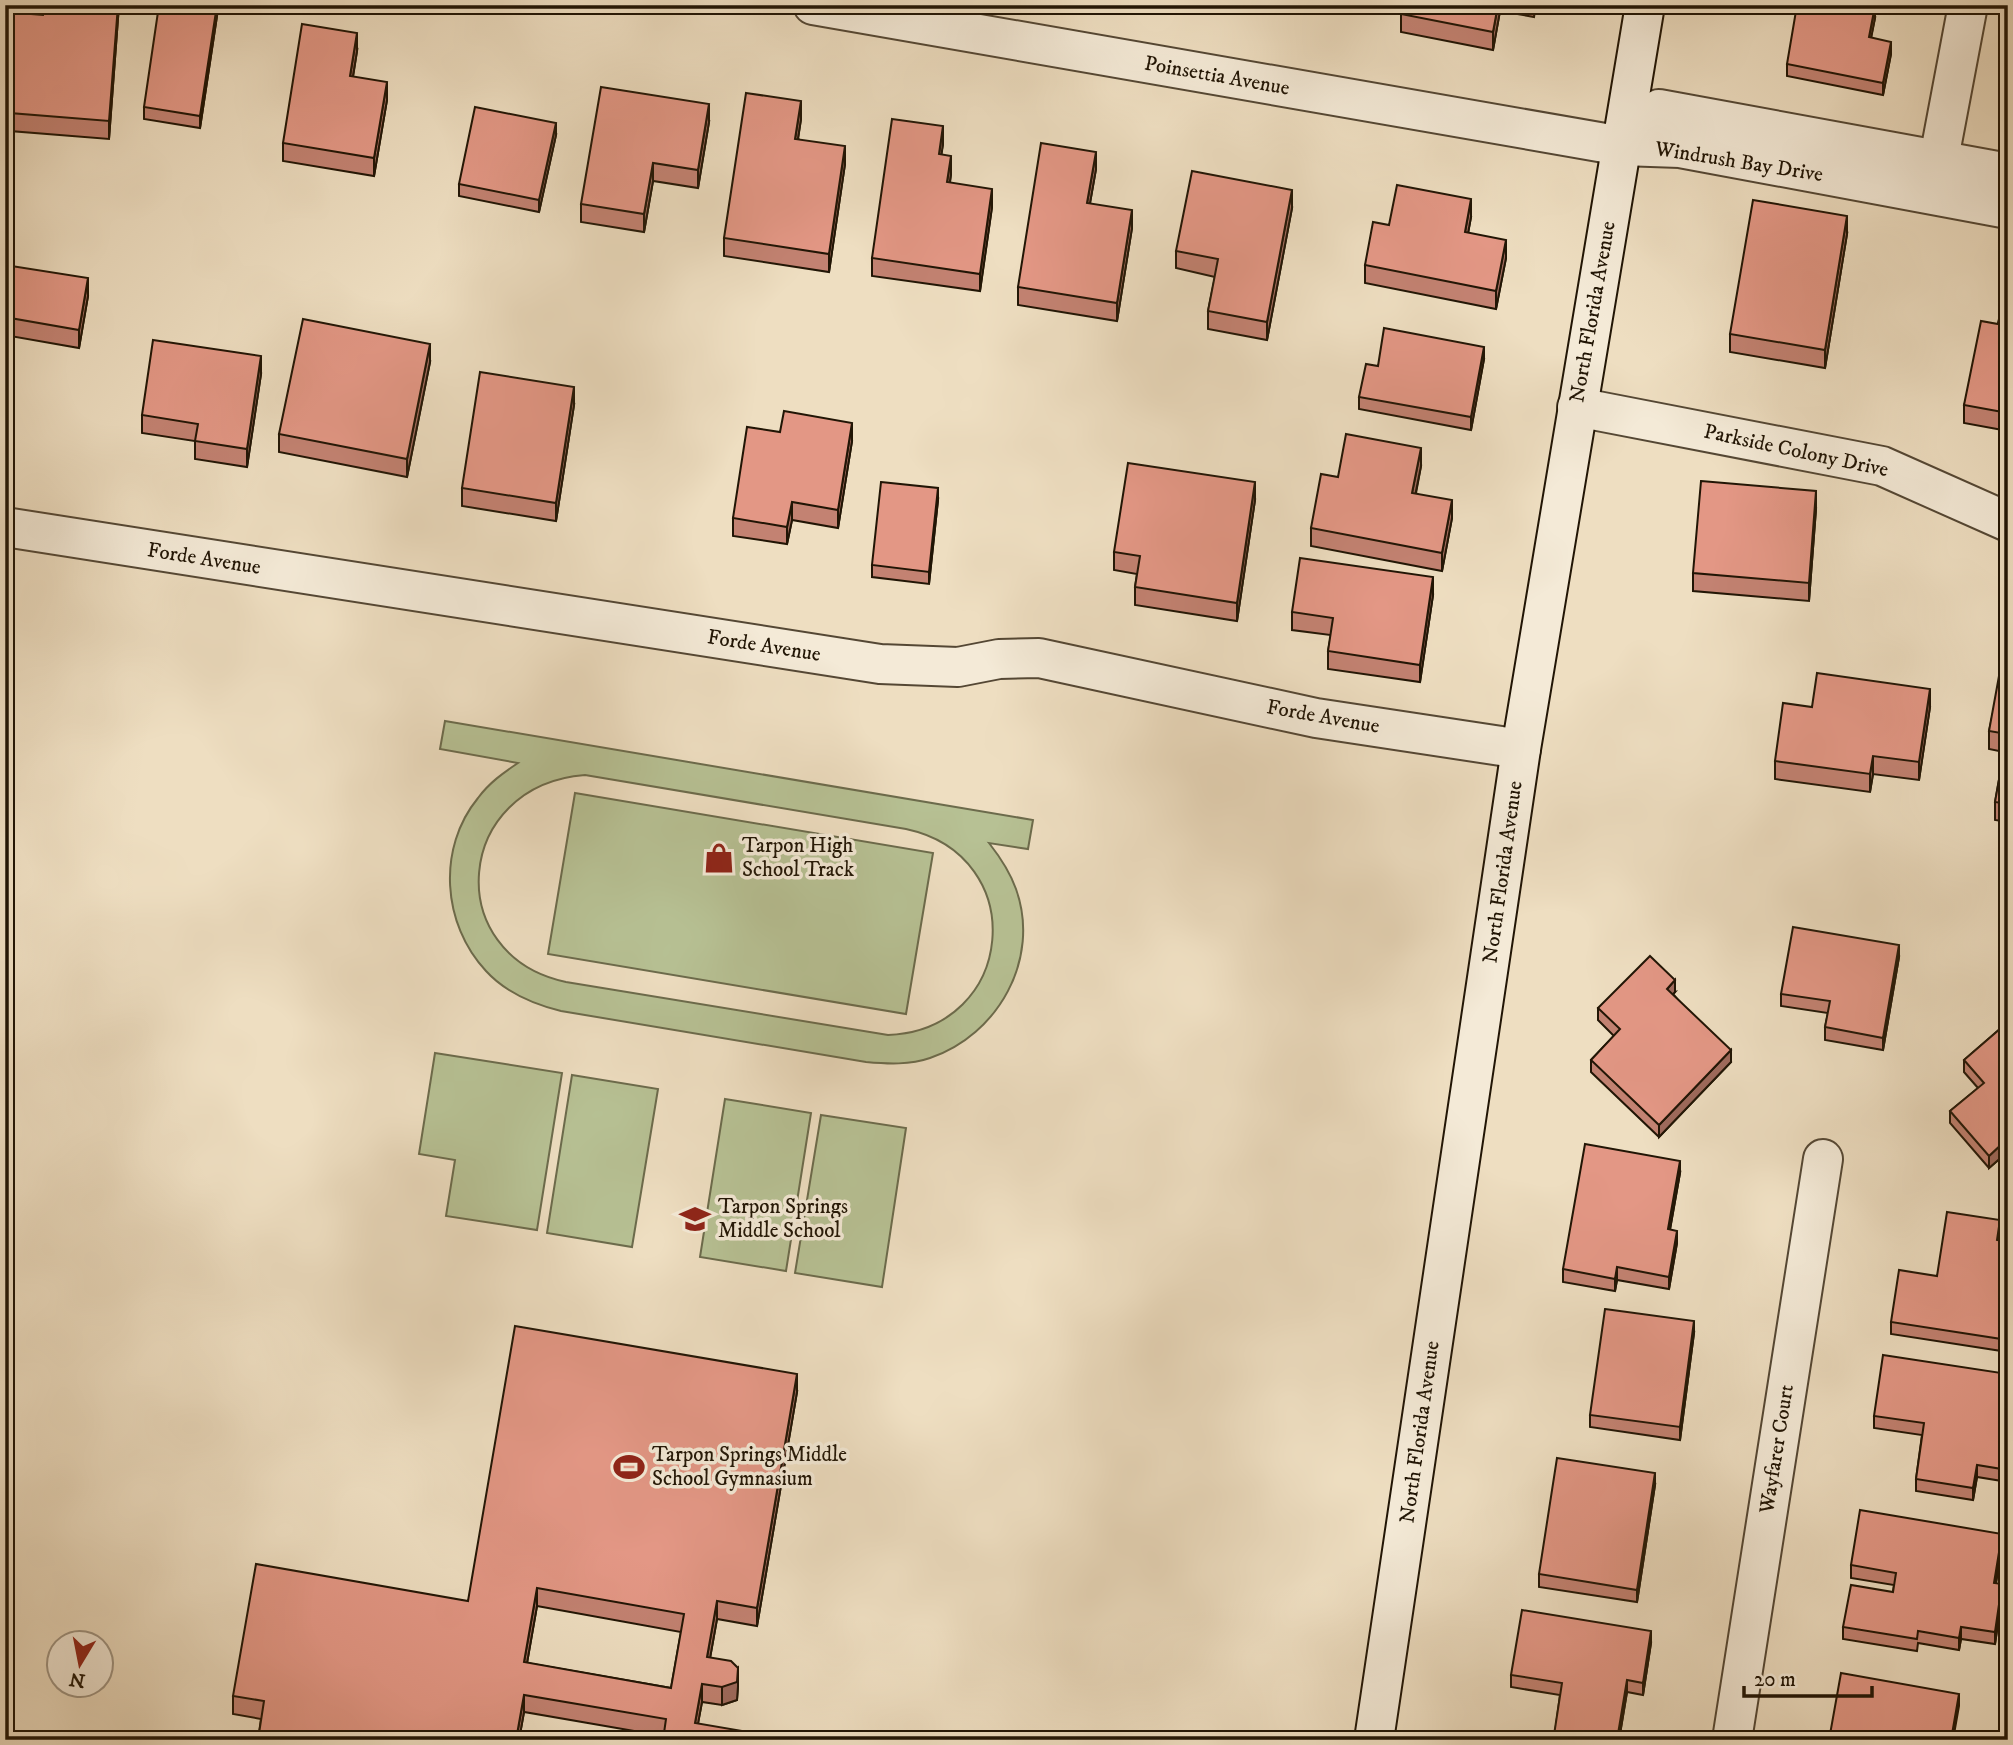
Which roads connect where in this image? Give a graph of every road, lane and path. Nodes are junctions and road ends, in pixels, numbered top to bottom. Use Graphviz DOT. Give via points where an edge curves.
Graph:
graph roads {
  1 [pos="813,5"];
  2 [pos="1645,5"];
  3 [pos="1968,5"];
  4 [pos="1622,146"];
  5 [pos="2008,173"];
  6 [pos="1936,178"];
  7 [pos="2008,209"];
  8 [pos="1577,407"];
  9 [pos="2008,522"];
  10 [pos="5,527"];
  11 [pos="1521,749"];
  12 [pos="1823,1159"];
  13 [pos="1374,1740"];
  14 [pos="1732,1740"];
  1 -- 4 [label="street, Poinsettia Avenue"];
  2 -- 4 [label="street, North Florida Avenue"];
  3 -- 6 [label="street"];
  4 -- 6 [label="street, Windrush Bay Drive" via="1680,148"];
  4 -- 8 [label="street, North Florida Avenue"];
  5 -- 6 [label="street, Windrush Bay Drive"];
  6 -- 7 [label="street, Windrush Bay Drive"];
  8 -- 9 [label="street, Parkside Colony Drive" via="1882,466"];
  8 -- 11 [label="street, North Florida Avenue"];
  10 -- 11 [label="street, Forde Avenue" via="880,664 958,667 1039,658 1316,718"];
  11 -- 13 [label="street, North Florida Avenue"];
  12 -- 14 [label="street, Wayfarer Court"];
}
